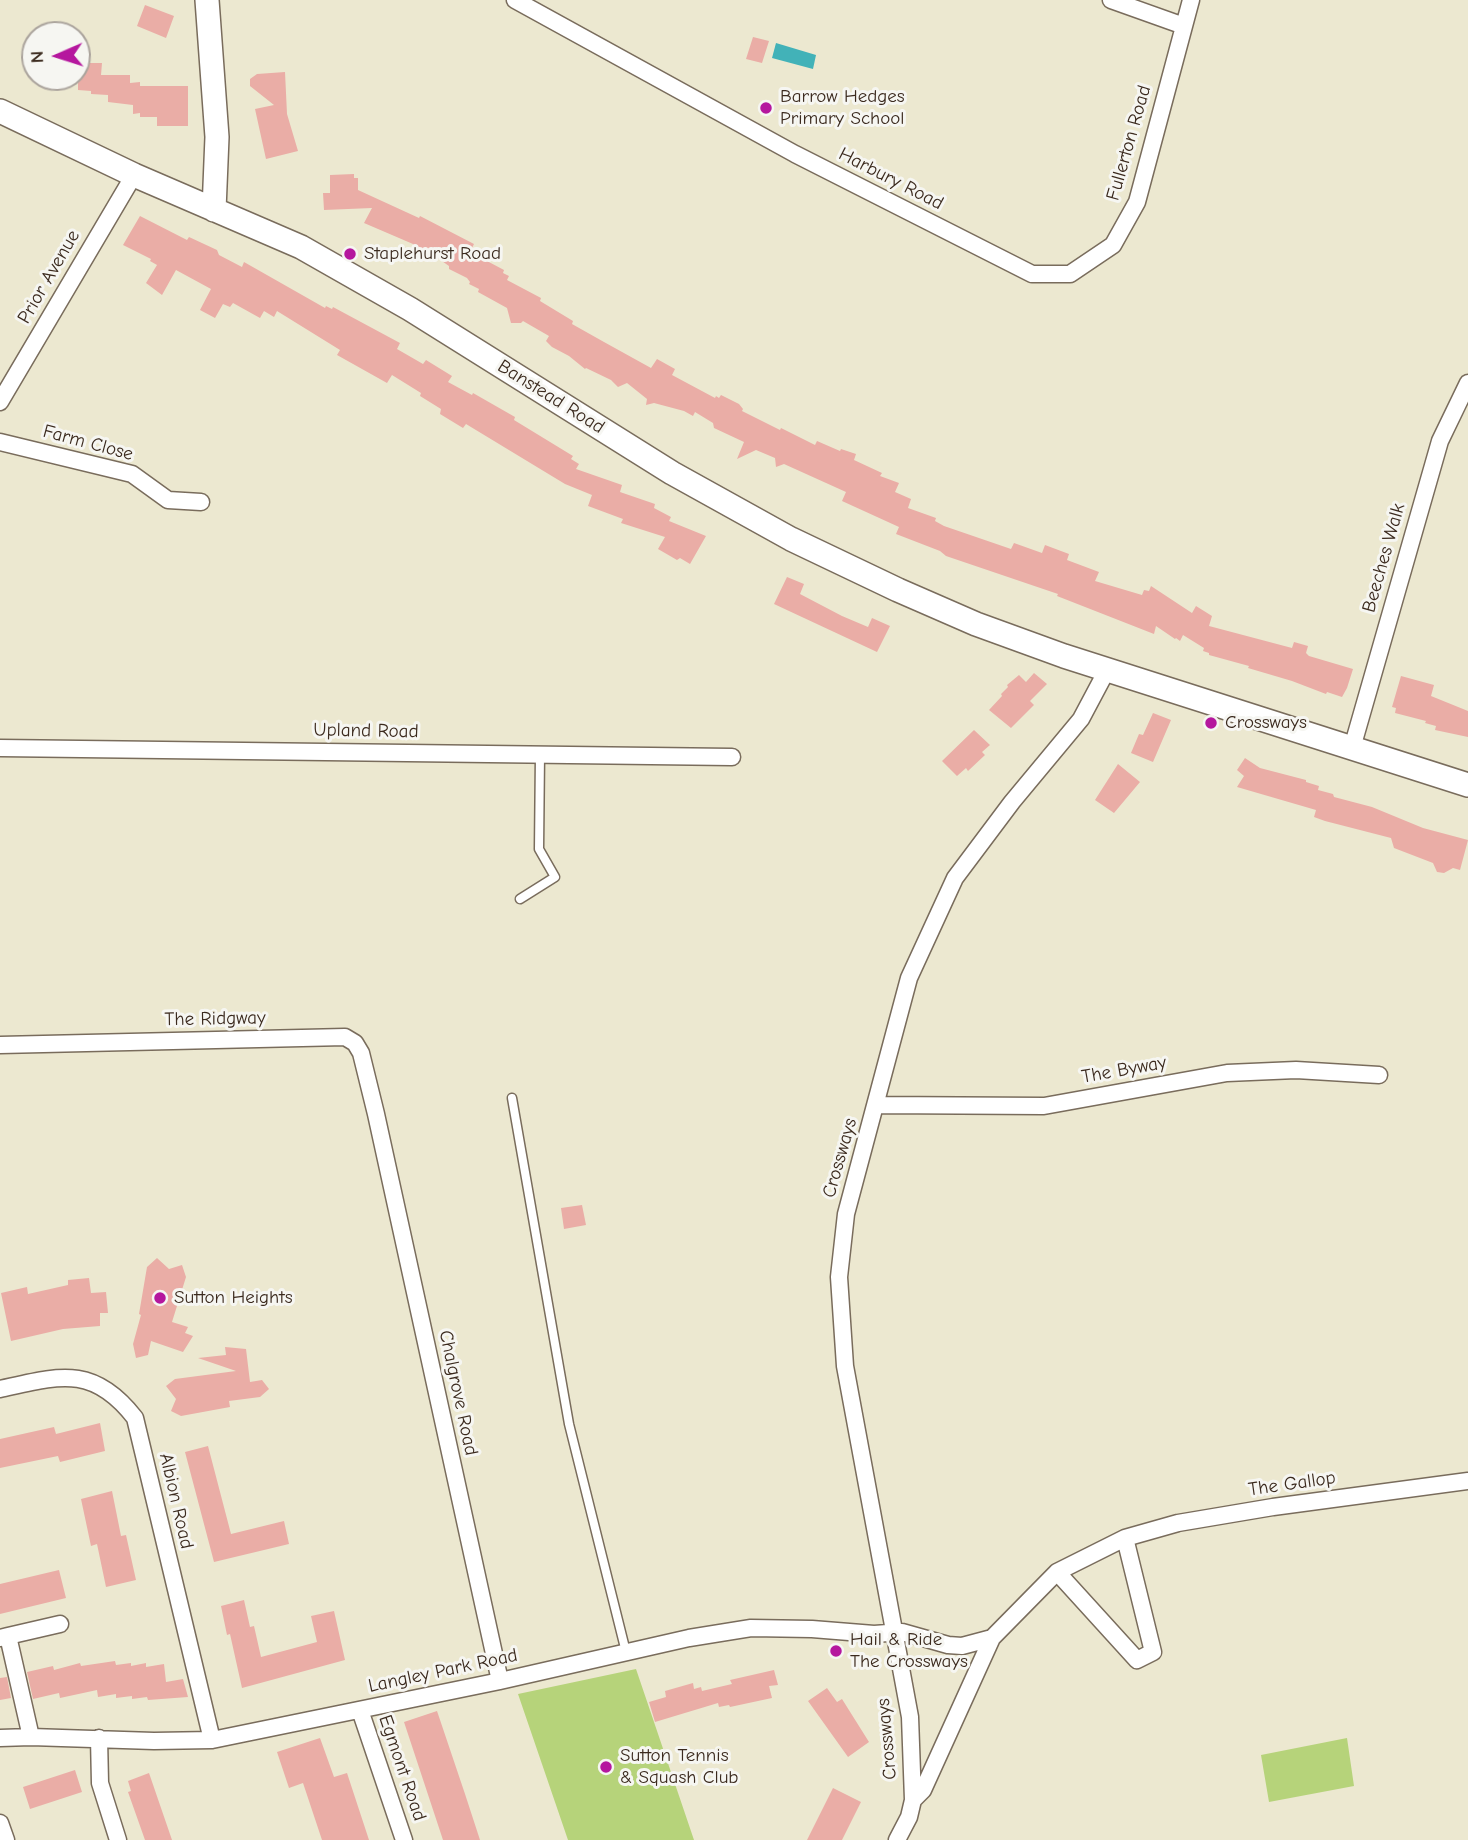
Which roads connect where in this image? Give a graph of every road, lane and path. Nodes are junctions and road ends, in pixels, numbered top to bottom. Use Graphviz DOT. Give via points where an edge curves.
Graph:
graph roads {
  1 [pos="207,0"];
  2 [pos="515,0"];
  3 [pos="1111,0"];
  4 [pos="1191,0"];
  5 [pos="1184,26"];
  6 [pos="0,111"];
  7 [pos="134,174"];
  8 [pos="214,210"];
  9 [pos="1070,274"];
  10 [pos="1468,383"];
  11 [pos="0,402"];
  12 [pos="0,442"];
  13 [pos="201,502"];
  14 [pos="1107,670"];
  15 [pos="0,748"];
  16 [pos="1352,748"];
  17 [pos="540,754"];
  18 [pos="732,757"];
  19 [pos="1468,785"];
  20 [pos="520,899"];
  21 [pos="0,1045"];
  22 [pos="1379,1075"];
  23 [pos="512,1098"];
  24 [pos="876,1105"];
  25 [pos="376,1114"];
  26 [pos="0,1389"];
  27 [pos="1468,1481"];
  28 [pos="1125,1538"];
  29 [pos="1057,1572"];
  30 [pos="60,1624"];
  31 [pos="893,1633"];
  32 [pos="4,1637"];
  33 [pos="992,1639"];
  34 [pos="626,1652"];
  35 [pos="500,1681"];
  36 [pos="360,1710"];
  37 [pos="31,1737"];
  38 [pos="0,1738"];
  39 [pos="99,1738"];
  40 [pos="212,1740"];
  41 [pos="913,1800"];
  42 [pos="0,1823"];
  43 [pos="6,1840"];
  44 [pos="118,1840"];
  45 [pos="404,1840"];
  46 [pos="897,1840"];
  1 -- 8 [label="street" via="217,137"];
  2 -- 9 [label="street, Harbury Road" via="795,154 1032,274"];
  3 -- 5 [label="street"];
  4 -- 5 [label="street, Fullerton Road"];
  5 -- 9 [label="street, Fullerton Road" via="1138,202 1113,245"];
  6 -- 7 [label="street, Banstead Road"];
  7 -- 8 [label="street, Banstead Road"];
  7 -- 11 [label="street, Prior Avenue"];
  8 -- 14 [label="street, Banstead Road" via="360,279 672,473 791,539 976,624"];
  10 -- 16 [label="street, Beeches Walk" via="1440,441"];
  12 -- 13 [label="street, Farm Close" via="132,474 168,500"];
  14 -- 16 [label="street, Banstead Road"];
  14 -- 24 [label="street, Crossways" via="1081,719 955,878 909,978"];
  15 -- 17 [label="street, Upland Road"];
  16 -- 19 [label="street, Banstead Road"];
  17 -- 18 [label="street, Upland Road"];
  17 -- 20 [label="lane" via="539,849 555,877"];
  21 -- 25 [label="street, The Ridgway" via="345,1037 361,1052"];
  22 -- 24 [label="street, The Byway" via="1296,1070 1227,1073 1044,1106"];
  23 -- 34 [label="lane" via="569,1424"];
  24 -- 31 [label="street, Crossways" via="845,1214 839,1277 845,1367"];
  25 -- 35 [label="street, Chalgrove Road"];
  26 -- 40 [label="street, Albion Road" via="54,1377 82,1380 108,1390 135,1418"];
  27 -- 28 [label="street, The Gallop" via="1273,1507 1178,1523"];
  28 -- 29 [label="street, The Gallop"];
  28 -- 29 [label="street" via="1153,1652 1138,1660"];
  29 -- 33 [label="street, The Gallop"];
  30 -- 32 [label="street"];
  31 -- 33 [label="street" via="909,1632 962,1646"];
  31 -- 34 [label="street, Langley Park Road" via="751,1628"];
  31 -- 41 [label="street, Crossways" via="909,1709"];
  32 -- 37 [label="street"];
  33 -- 41 [label="street, The Gallop" via="923,1790"];
  34 -- 35 [label="street, Langley Park Road"];
  35 -- 36 [label="street, Langley Park Road"];
  36 -- 40 [label="street, Langley Park Road"];
  36 -- 45 [label="street, Egmont Road"];
  37 -- 38 [label="street, Langley Park Road"];
  37 -- 39 [label="street, Langley Park Road"];
  39 -- 40 [label="street, Langley Park Road"];
  39 -- 44 [label="street" via="100,1783"];
  41 -- 46 [label="street, The Gallop"];
  42 -- 43 [label="street"];
}
